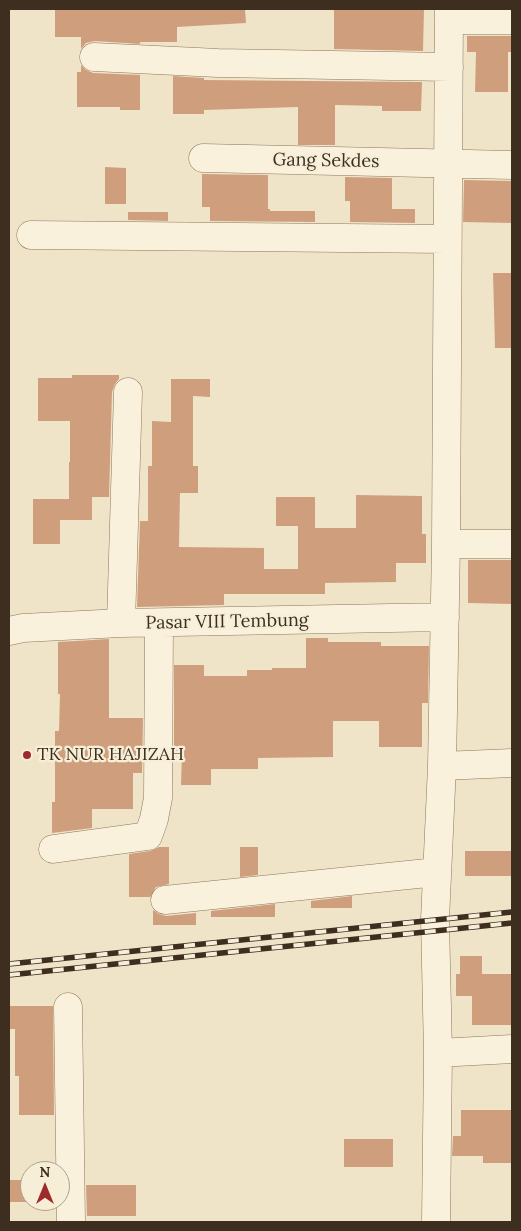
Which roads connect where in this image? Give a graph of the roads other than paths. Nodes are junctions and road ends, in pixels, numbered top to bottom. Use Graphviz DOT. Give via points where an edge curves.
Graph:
graph roads {
  1 [pos="449,14"];
  2 [pos="512,20"];
  3 [pos="94,58"];
  4 [pos="449,67"];
  5 [pos="203,158"];
  6 [pos="448,164"];
  7 [pos="512,165"];
  8 [pos="31,235"];
  9 [pos="447,239"];
  10 [pos="128,392"];
  11 [pos="446,544"];
  12 [pos="512,544"];
  13 [pos="445,617"];
  14 [pos="121,624"];
  15 [pos="159,624"];
  16 [pos="9,631"];
  17 [pos="512,763"];
  18 [pos="442,766"];
  19 [pos="53,849"];
  20 [pos="437,872"];
  21 [pos="165,900"];
  22 [pos="68,1007"];
  23 [pos="512,1049"];
  24 [pos="438,1053"];
  25 [pos="71,1222"];
  26 [pos="436,1222"];
  1 -- 2 [label="street"];
  1 -- 4 [label="street"];
  3 -- 4 [label="street"];
  4 -- 6 [label="street"];
  5 -- 6 [label="street, Gang Sekdes"];
  6 -- 7 [label="street, Gang Sekdes"];
  6 -- 9 [label="street"];
  8 -- 9 [label="street"];
  9 -- 11 [label="street"];
  10 -- 14 [label="street"];
  11 -- 12 [label="street"];
  11 -- 13 [label="street"];
  13 -- 15 [label="street, Pasar VIII Tembung"];
  13 -- 18 [label="street"];
  14 -- 15 [label="street, Pasar VIII Tembung"];
  14 -- 16 [label="street, Pasar VIII Tembung"];
  15 -- 19 [label="street" via="158,798 148,836"];
  17 -- 18 [label="street"];
  18 -- 20 [label="street"];
  20 -- 21 [label="street"];
  20 -- 24 [label="street"];
  22 -- 25 [label="street"];
  23 -- 24 [label="street"];
  24 -- 26 [label="street"];
}
